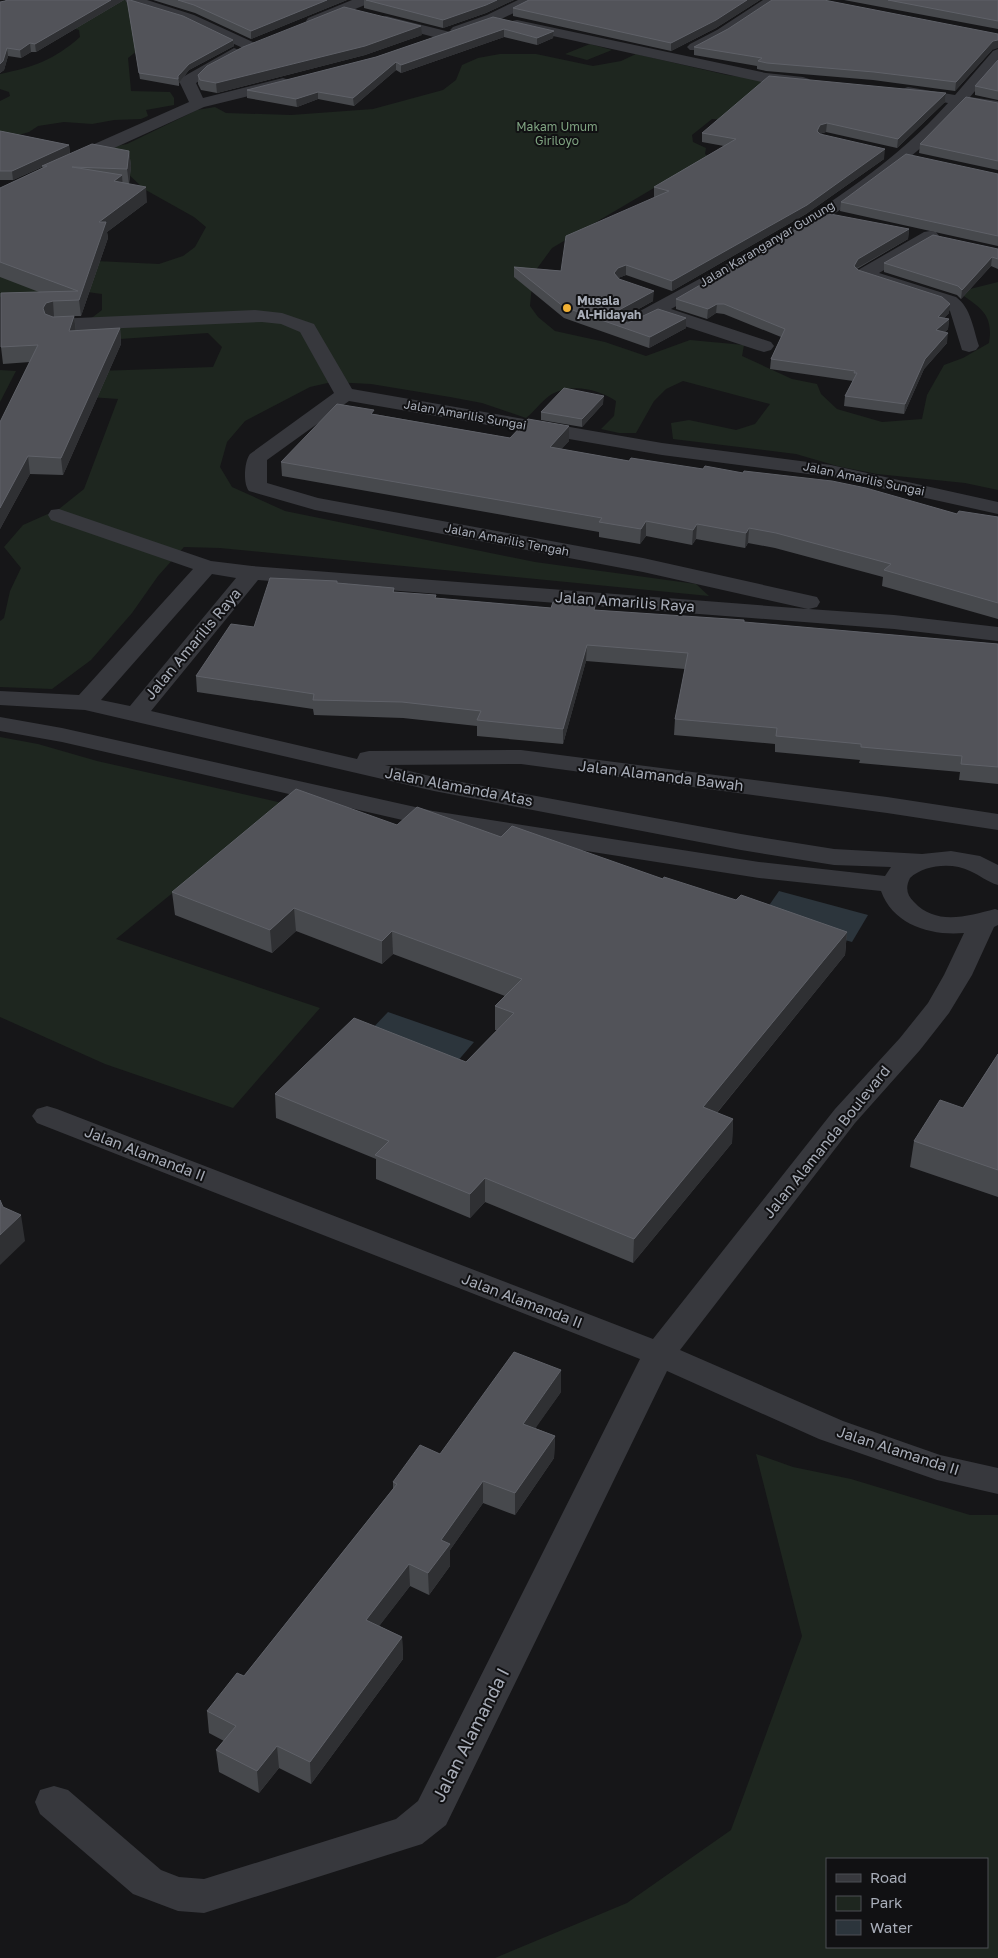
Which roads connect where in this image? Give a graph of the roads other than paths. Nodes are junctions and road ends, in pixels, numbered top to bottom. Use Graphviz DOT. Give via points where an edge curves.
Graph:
graph roads {
  1 [pos="132,0"];
  2 [pos="365,0"];
  3 [pos="530,0"];
  4 [pos="773,0"];
  5 [pos="344,9"];
  6 [pos="492,18"];
  7 [pos="303,24"];
  8 [pos="445,35"];
  9 [pos="418,44"];
  10 [pos="998,54"];
  11 [pos="674,57"];
  12 [pos="294,80"];
  13 [pos="817,83"];
  14 [pos="892,90"];
  15 [pos="959,98"];
  16 [pos="198,104"];
  17 [pos="998,106"];
  18 [pos="884,151"];
  19 [pos="903,155"];
  20 [pos="922,159"];
  21 [pos="53,170"];
  22 [pos="822,214"];
  23 [pos="846,219"];
  24 [pos="903,231"];
  25 [pos="649,291"];
  26 [pos="673,300"];
  27 [pos="654,310"];
  28 [pos="55,325"];
  29 [pos="626,326"];
  30 [pos="764,346"];
  31 [pos="969,346"];
  32 [pos="345,394"];
  33 [pos="998,508"];
  34 [pos="59,515"];
  35 [pos="207,567"];
  36 [pos="252,574"];
  37 [pos="793,607"];
  38 [pos="998,634"];
  39 [pos="146,636"];
  40 [pos="194,644"];
  41 [pos="0,698"];
  42 [pos="85,704"];
  43 [pos="134,715"];
  44 [pos="0,724"];
  45 [pos="322,759"];
  46 [pos="998,822"];
  47 [pos="920,862"];
  48 [pos="994,872"];
  49 [pos="894,885"];
  50 [pos="990,918"];
  51 [pos="47,1116"];
  52 [pos="659,1354"];
  53 [pos="998,1481"];
  54 [pos="54,1802"];
  1 -- 16 [label="street" via="257,43 222,59 187,82"];
  2 -- 5 [label="street"];
  3 -- 6 [label="street"];
  4 -- 11 [label="street" via="722,33"];
  5 -- 7 [label="street"];
  5 -- 8 [label="street"];
  6 -- 8 [label="street"];
  6 -- 11 [label="street"];
  8 -- 9 [label="street"];
  10 -- 15 [label="street, Jalan Karanganyar Gunung"];
  11 -- 13 [label="street" via="766,78"];
  12 -- 16 [label="street"];
  14 -- 15 [label="street"];
  15 -- 17 [label="street"];
  15 -- 19 [label="street, Jalan Karanganyar Gunung" via="931,131"];
  16 -- 21 [label="street"];
  18 -- 19 [label="street"];
  19 -- 20 [label="street"];
  19 -- 22 [label="street, Jalan Karanganyar Gunung"];
  22 -- 23 [label="street"];
  22 -- 26 [label="street, Jalan Karanganyar Gunung"];
  24 -- 31 [label="street" via="939,238 864,274 949,301 959,311"];
  25 -- 26 [label="street"];
  26 -- 27 [label="street, Jalan Karanganyar Gunung"];
  27 -- 29 [label="street, Jalan Karanganyar Gunung"];
  27 -- 30 [label="street"];
  28 -- 32 [label="street" via="255,316 296,322 307,328"];
  32 -- 33 [label="street, Jalan Amarilis Sungai" via="652,448 831,471"];
  32 -- 37 [label="street, Jalan Amarilis Tengah" via="256,458 256,487 315,504 643,565"];
  34 -- 35 [label="street, Jalan Amarilis Raya"];
  35 -- 36 [label="street, Jalan Amarilis Raya"];
  35 -- 39 [label="street"];
  36 -- 37 [label="street, Jalan Amarilis Raya"];
  36 -- 40 [label="street, Jalan Amarilis Raya"];
  37 -- 38 [label="street, Jalan Amarilis Raya"];
  39 -- 40 [label="street"];
  39 -- 42 [label="street"];
  40 -- 43 [label="street, Jalan Amarilis Raya"];
  41 -- 42 [label="street, Jalan Alamanda Atas"];
  42 -- 43 [label="street, Jalan Alamanda Atas"];
  43 -- 45 [label="street, Jalan Alamanda Atas"];
  44 -- 49 [label="street" via="62,735 433,820 759,870"];
  45 -- 46 [label="street, Jalan Alamanda Bawah" via="522,757"];
  45 -- 47 [label="street, Jalan Alamanda Atas" via="434,784 741,842 834,857"];
  47 -- 48 [label="street" via="937,858 955,859"];
  47 -- 49 [label="street" via="907,867 898,875"];
  49 -- 50 [label="street, Jalan Alamanda Boulevard" via="895,895 902,906 930,921 965,925"];
  50 -- 52 [label="street, Jalan Alamanda Boulevard" via="939,1007 845,1116"];
  51 -- 52 [label="street, Jalan Alamanda II"];
  52 -- 53 [label="street, Jalan Alamanda II" via="831,1430 937,1467"];
  52 -- 54 [label="street, Jalan Alamanda I" via="446,1787 432,1813 408,1832 204,1896 178,1894 147,1882"];
}
